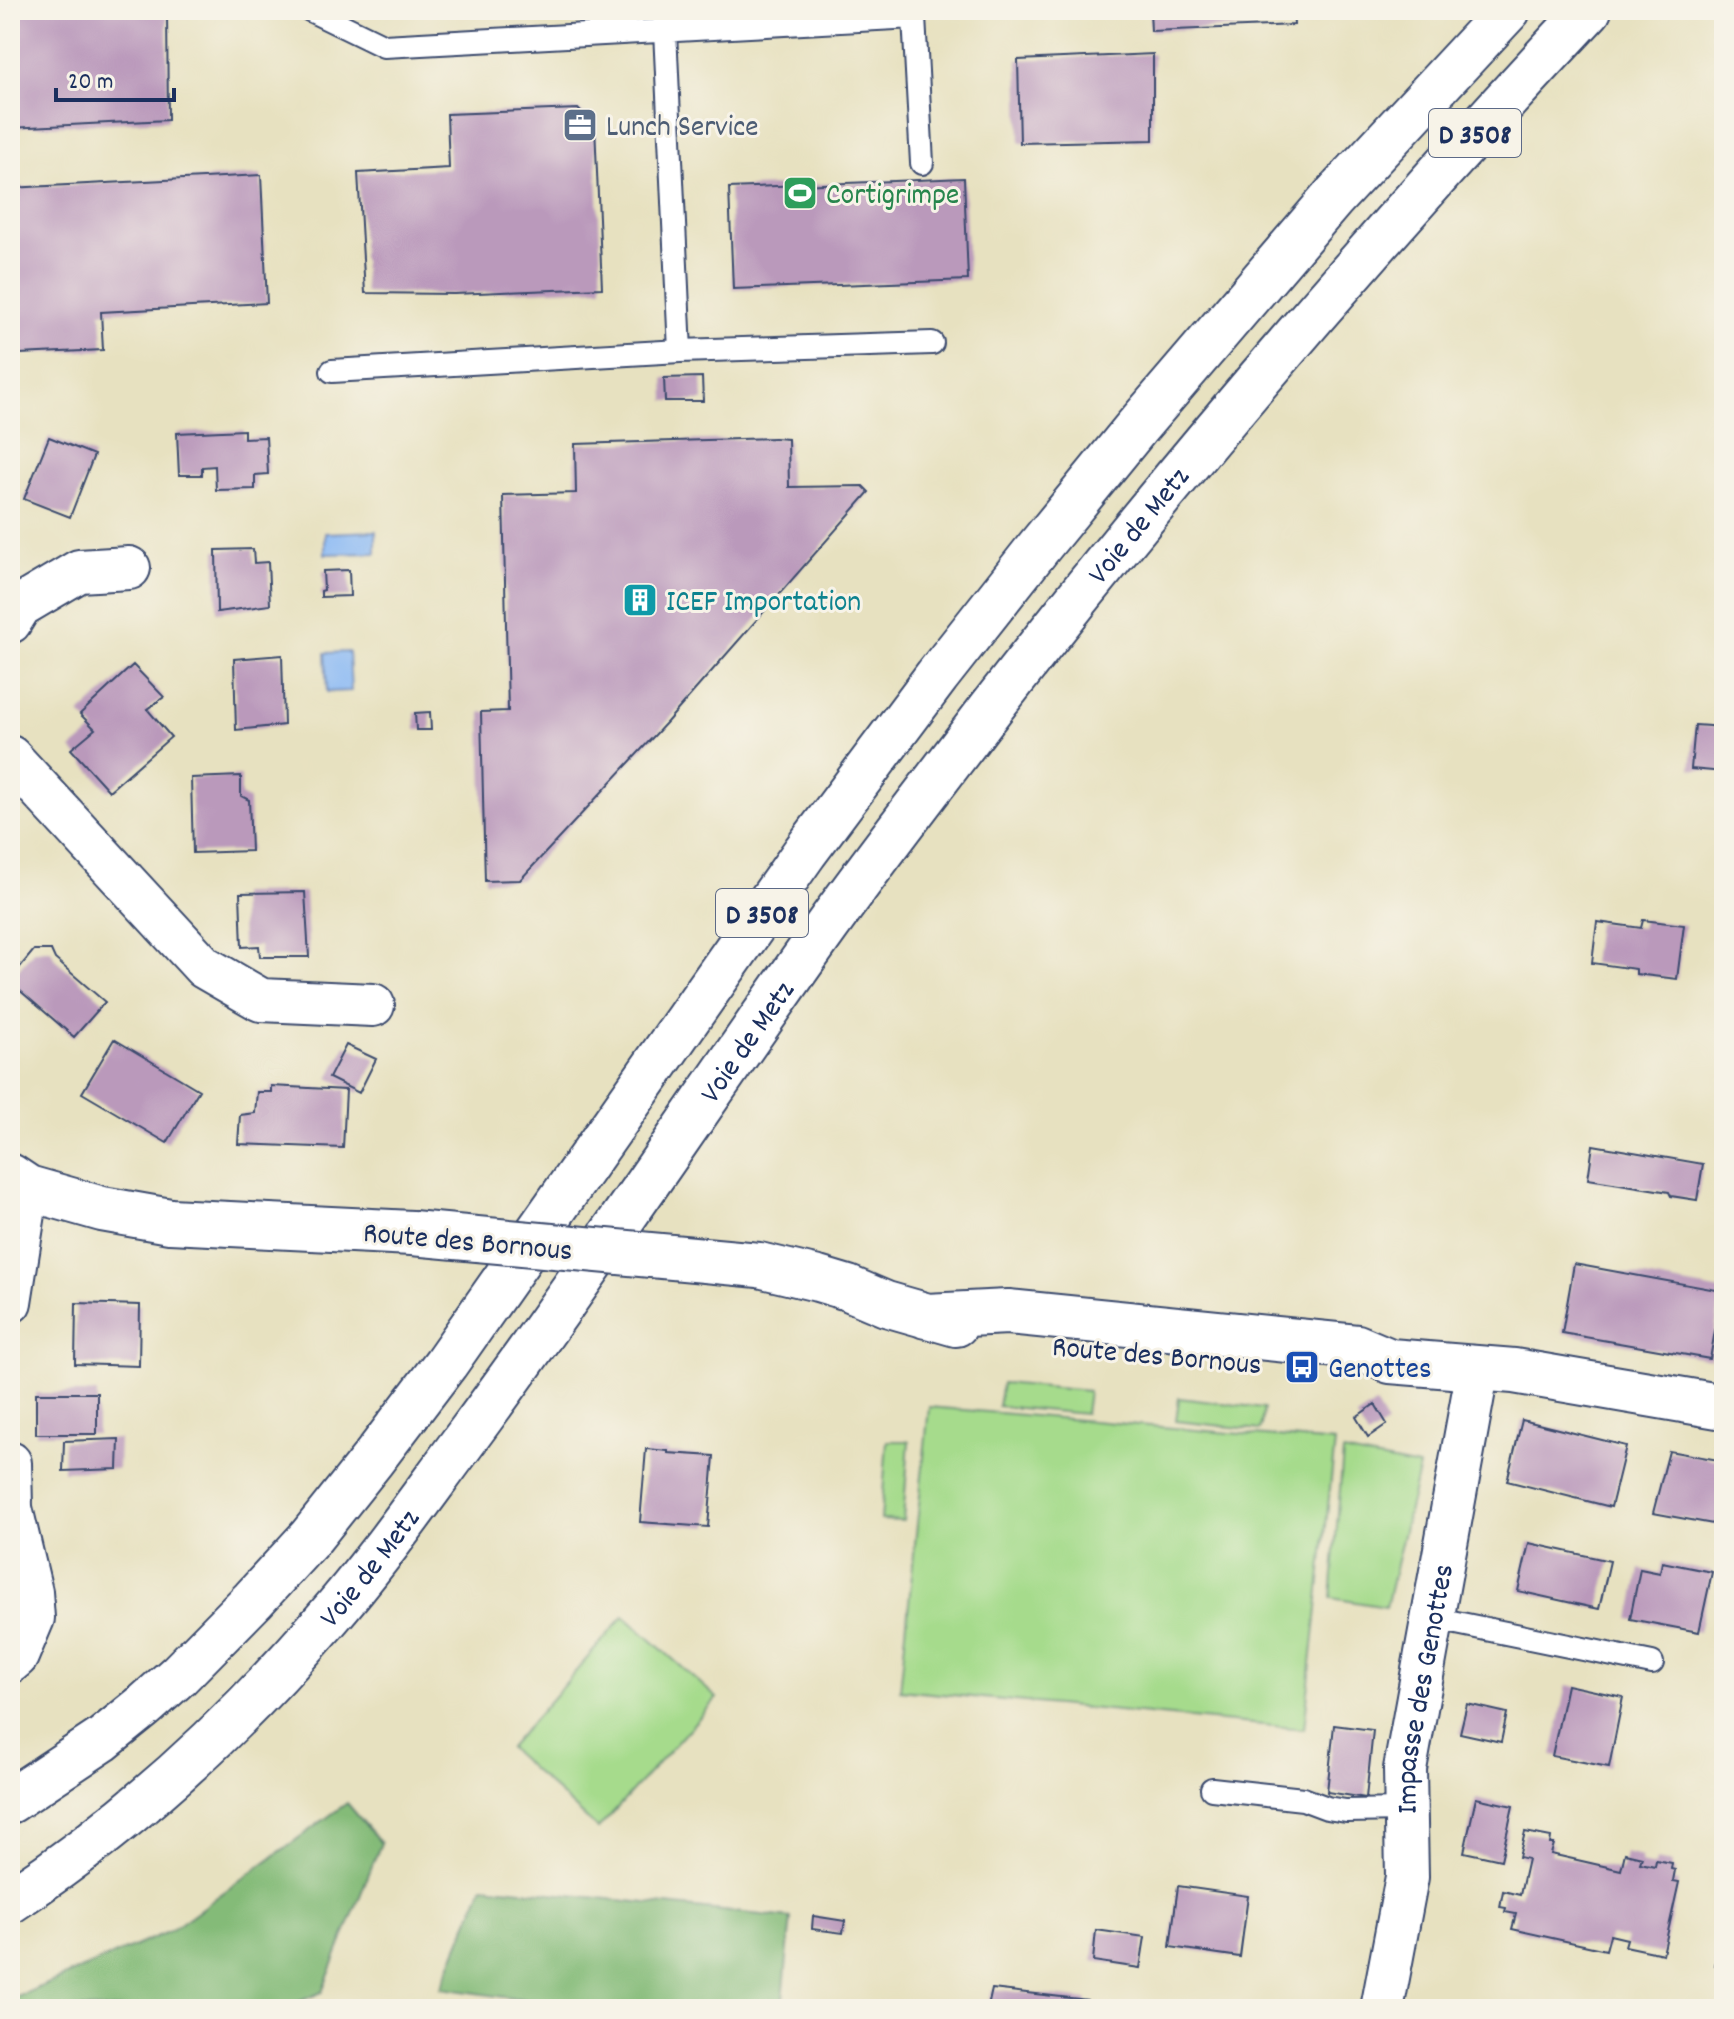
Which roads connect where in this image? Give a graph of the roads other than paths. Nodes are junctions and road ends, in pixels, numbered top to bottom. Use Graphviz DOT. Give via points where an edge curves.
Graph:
graph roads {
  1 [pos="310,10"];
  2 [pos="1508,10"];
  3 [pos="1589,10"];
  4 [pos="1619,10"];
  5 [pos="664,20"];
  6 [pos="922,163"];
  7 [pos="1363,258"];
  8 [pos="932,343"];
  9 [pos="680,351"];
  10 [pos="332,371"];
  11 [pos="129,568"];
  12 [pos="10,622"];
  13 [pos="10,757"];
  14 [pos="373,1005"];
  15 [pos="19,1182"];
  16 [pos="10,1302"];
  17 [pos="1478,1368"];
  18 [pos="1724,1407"];
  19 [pos="10,1463"];
  20 [pos="1432,1618"];
  21 [pos="10,1662"];
  22 [pos="1652,1663"];
  23 [pos="1212,1789"];
  24 [pos="10,1801"];
  25 [pos="1405,1810"];
  26 [pos="10,1901"];
  27 [pos="1382,2009"];
  1 -- 5 [label="lane" via="384,46"];
  2 -- 24 [label="main road, Voie de Metz / D 3508" via="1333,198 1136,428 937,676 805,852 446,1363 310,1538 144,1706"];
  3 -- 7 [label="main road, Voie de Metz / D 3508"];
  4 -- 7 [label="main road"];
  5 -- 6 [label="lane" via="914,17"];
  5 -- 9 [label="lane"];
  7 -- 26 [label="main road, Voie de Metz / D 3508" via="1156,500 904,822 378,1557 223,1729 107,1832"];
  8 -- 9 [label="lane"];
  9 -- 10 [label="lane"];
  11 -- 12 [label="street" via="79,571 20,606"];
  13 -- 14 [label="street" via="204,967 261,1000"];
  15 -- 16 [label="street"];
  15 -- 17 [label="main road, Route des Bornous, bridge" via="102,1209 170,1221 412,1233 759,1265 926,1316 1008,1312 1357,1347 1390,1361"];
  17 -- 18 [label="main road, Route des Bornous"];
  17 -- 20 [label="street, Impasse des Genottes"];
  19 -- 21 [label="street" via="11,1508 33,1618"];
  20 -- 22 [label="lane"];
  20 -- 25 [label="street, Impasse des Genottes" via="1405,1769"];
  23 -- 25 [label="lane" via="1303,1799 1346,1811"];
  25 -- 27 [label="street, Impasse des Genottes" via="1407,1877"];
}
